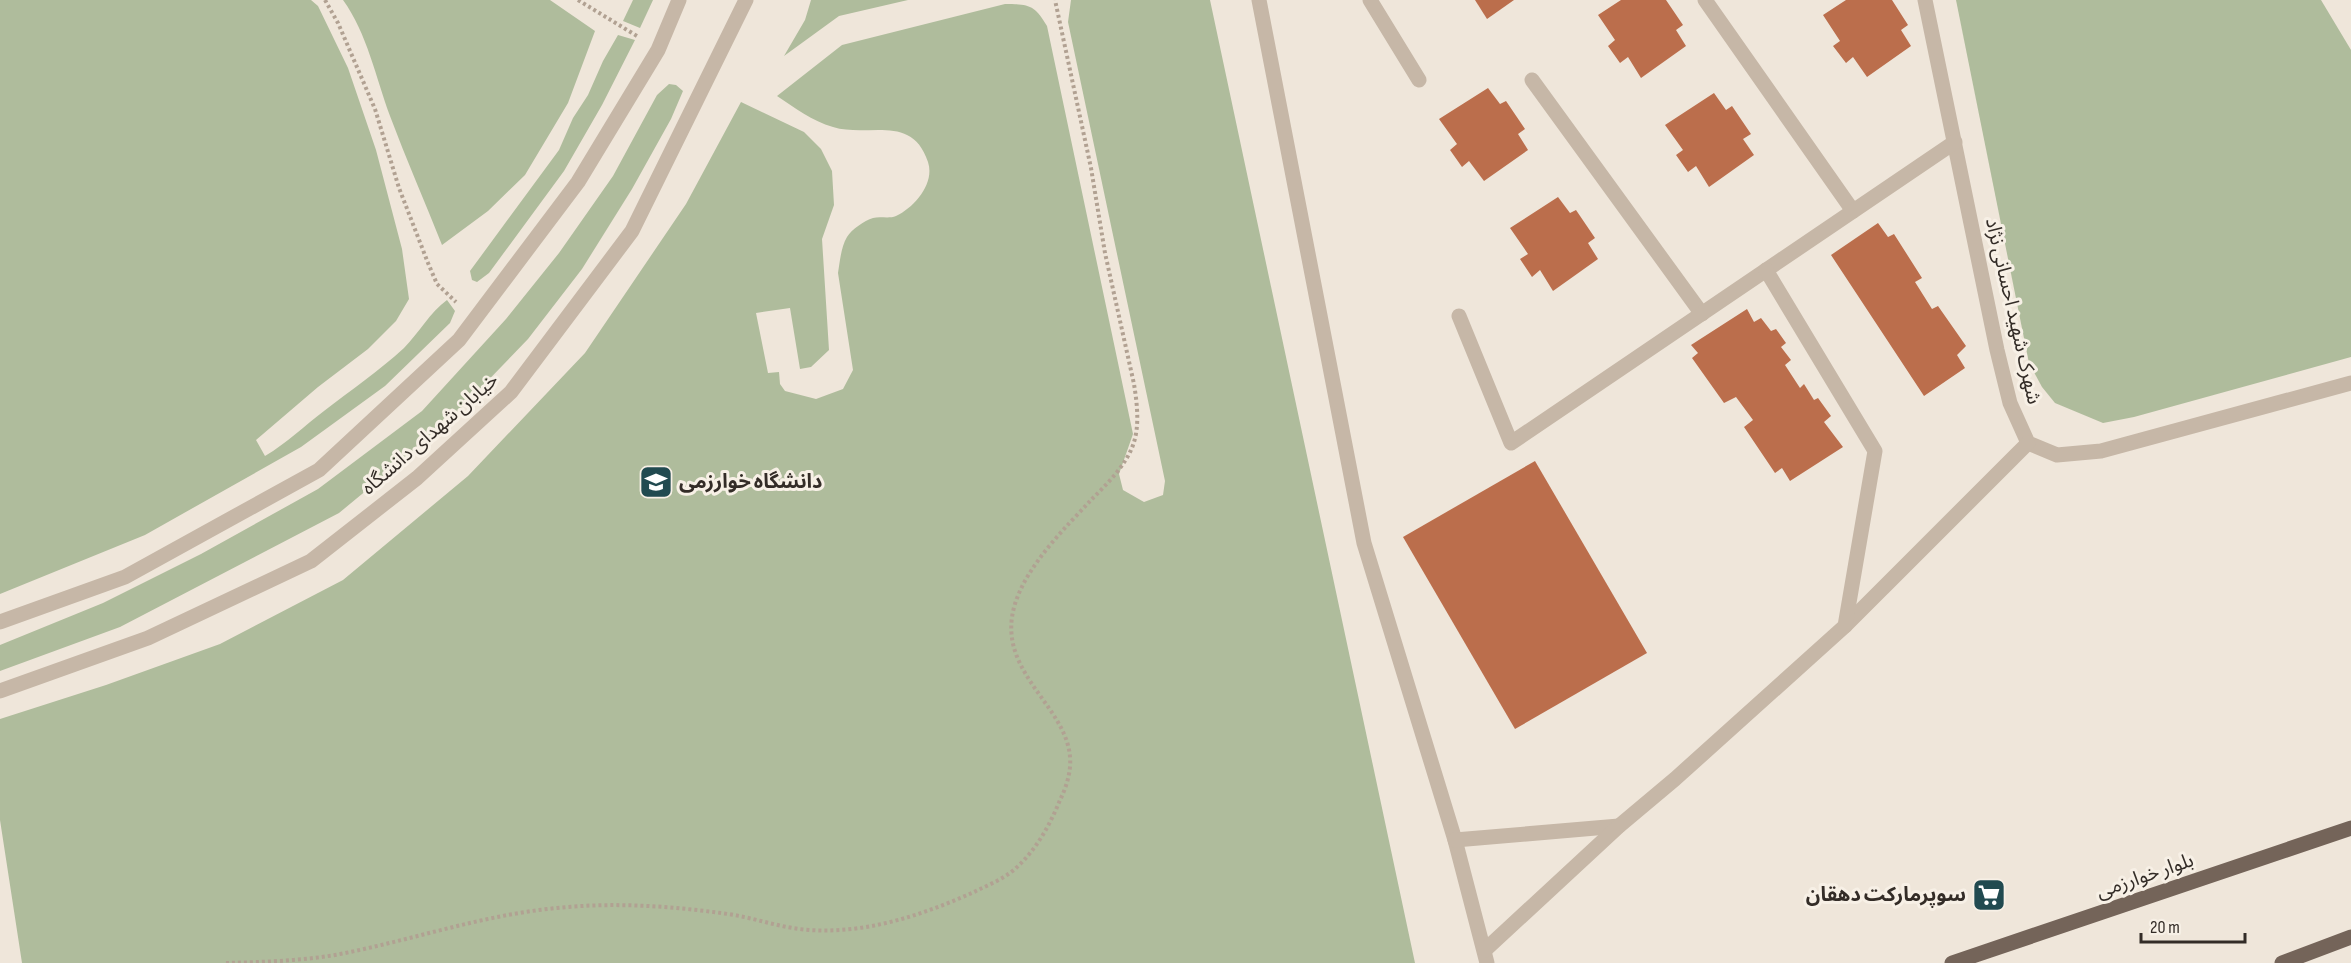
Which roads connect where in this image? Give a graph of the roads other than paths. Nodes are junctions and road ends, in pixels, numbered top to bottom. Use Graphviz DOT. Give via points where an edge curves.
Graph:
graph roads {
  1 [pos="679,0"];
  2 [pos="746,0"];
  3 [pos="1259,0"];
  4 [pos="1370,0"];
  5 [pos="1705,0"];
  6 [pos="1925,0"];
  7 [pos="1419,80"];
  8 [pos="1532,80"];
  9 [pos="1955,142"];
  10 [pos="1853,211"];
  11 [pos="1766,270"];
  12 [pos="1702,314"];
  13 [pos="1459,316"];
  14 [pos="2351,383"];
  15 [pos="2028,443"];
  16 [pos="0,622"];
  17 [pos="1845,626"];
  18 [pos="0,691"];
  19 [pos="1619,826"];
  20 [pos="2351,828"];
  21 [pos="1455,840"];
  22 [pos="2351,937"];
  23 [pos="1486,957"];
  24 [pos="1952,963"];
  25 [pos="2282,963"];
  1 -- 16 [label="street" via="658,50 578,182 459,340 319,470 125,577"];
  2 -- 18 [label="street, خیابان شهدای دانشگاه" via="632,231 511,392 417,478 311,561 148,638"];
  3 -- 21 [label="street" via="1364,543"];
  4 -- 7 [label="street"];
  5 -- 10 [label="street"];
  6 -- 9 [label="street, شهرک شهید احسانی نژاد"];
  8 -- 12 [label="street"];
  9 -- 10 [label="street"];
  9 -- 15 [label="street, شهرک شهید احسانی نژاد" via="2004,382"];
  10 -- 11 [label="street"];
  11 -- 12 [label="street"];
  11 -- 17 [label="street" via="1875,451"];
  12 -- 13 [label="street" via="1511,443"];
  14 -- 15 [label="street" via="2101,452 2057,455"];
  15 -- 17 [label="street"];
  17 -- 19 [label="street"];
  19 -- 21 [label="street"];
  19 -- 23 [label="street"];
  20 -- 24 [label="main road, بلوار خوارزمی"];
  21 -- 23 [label="street"];
  22 -- 25 [label="main road"];
}
